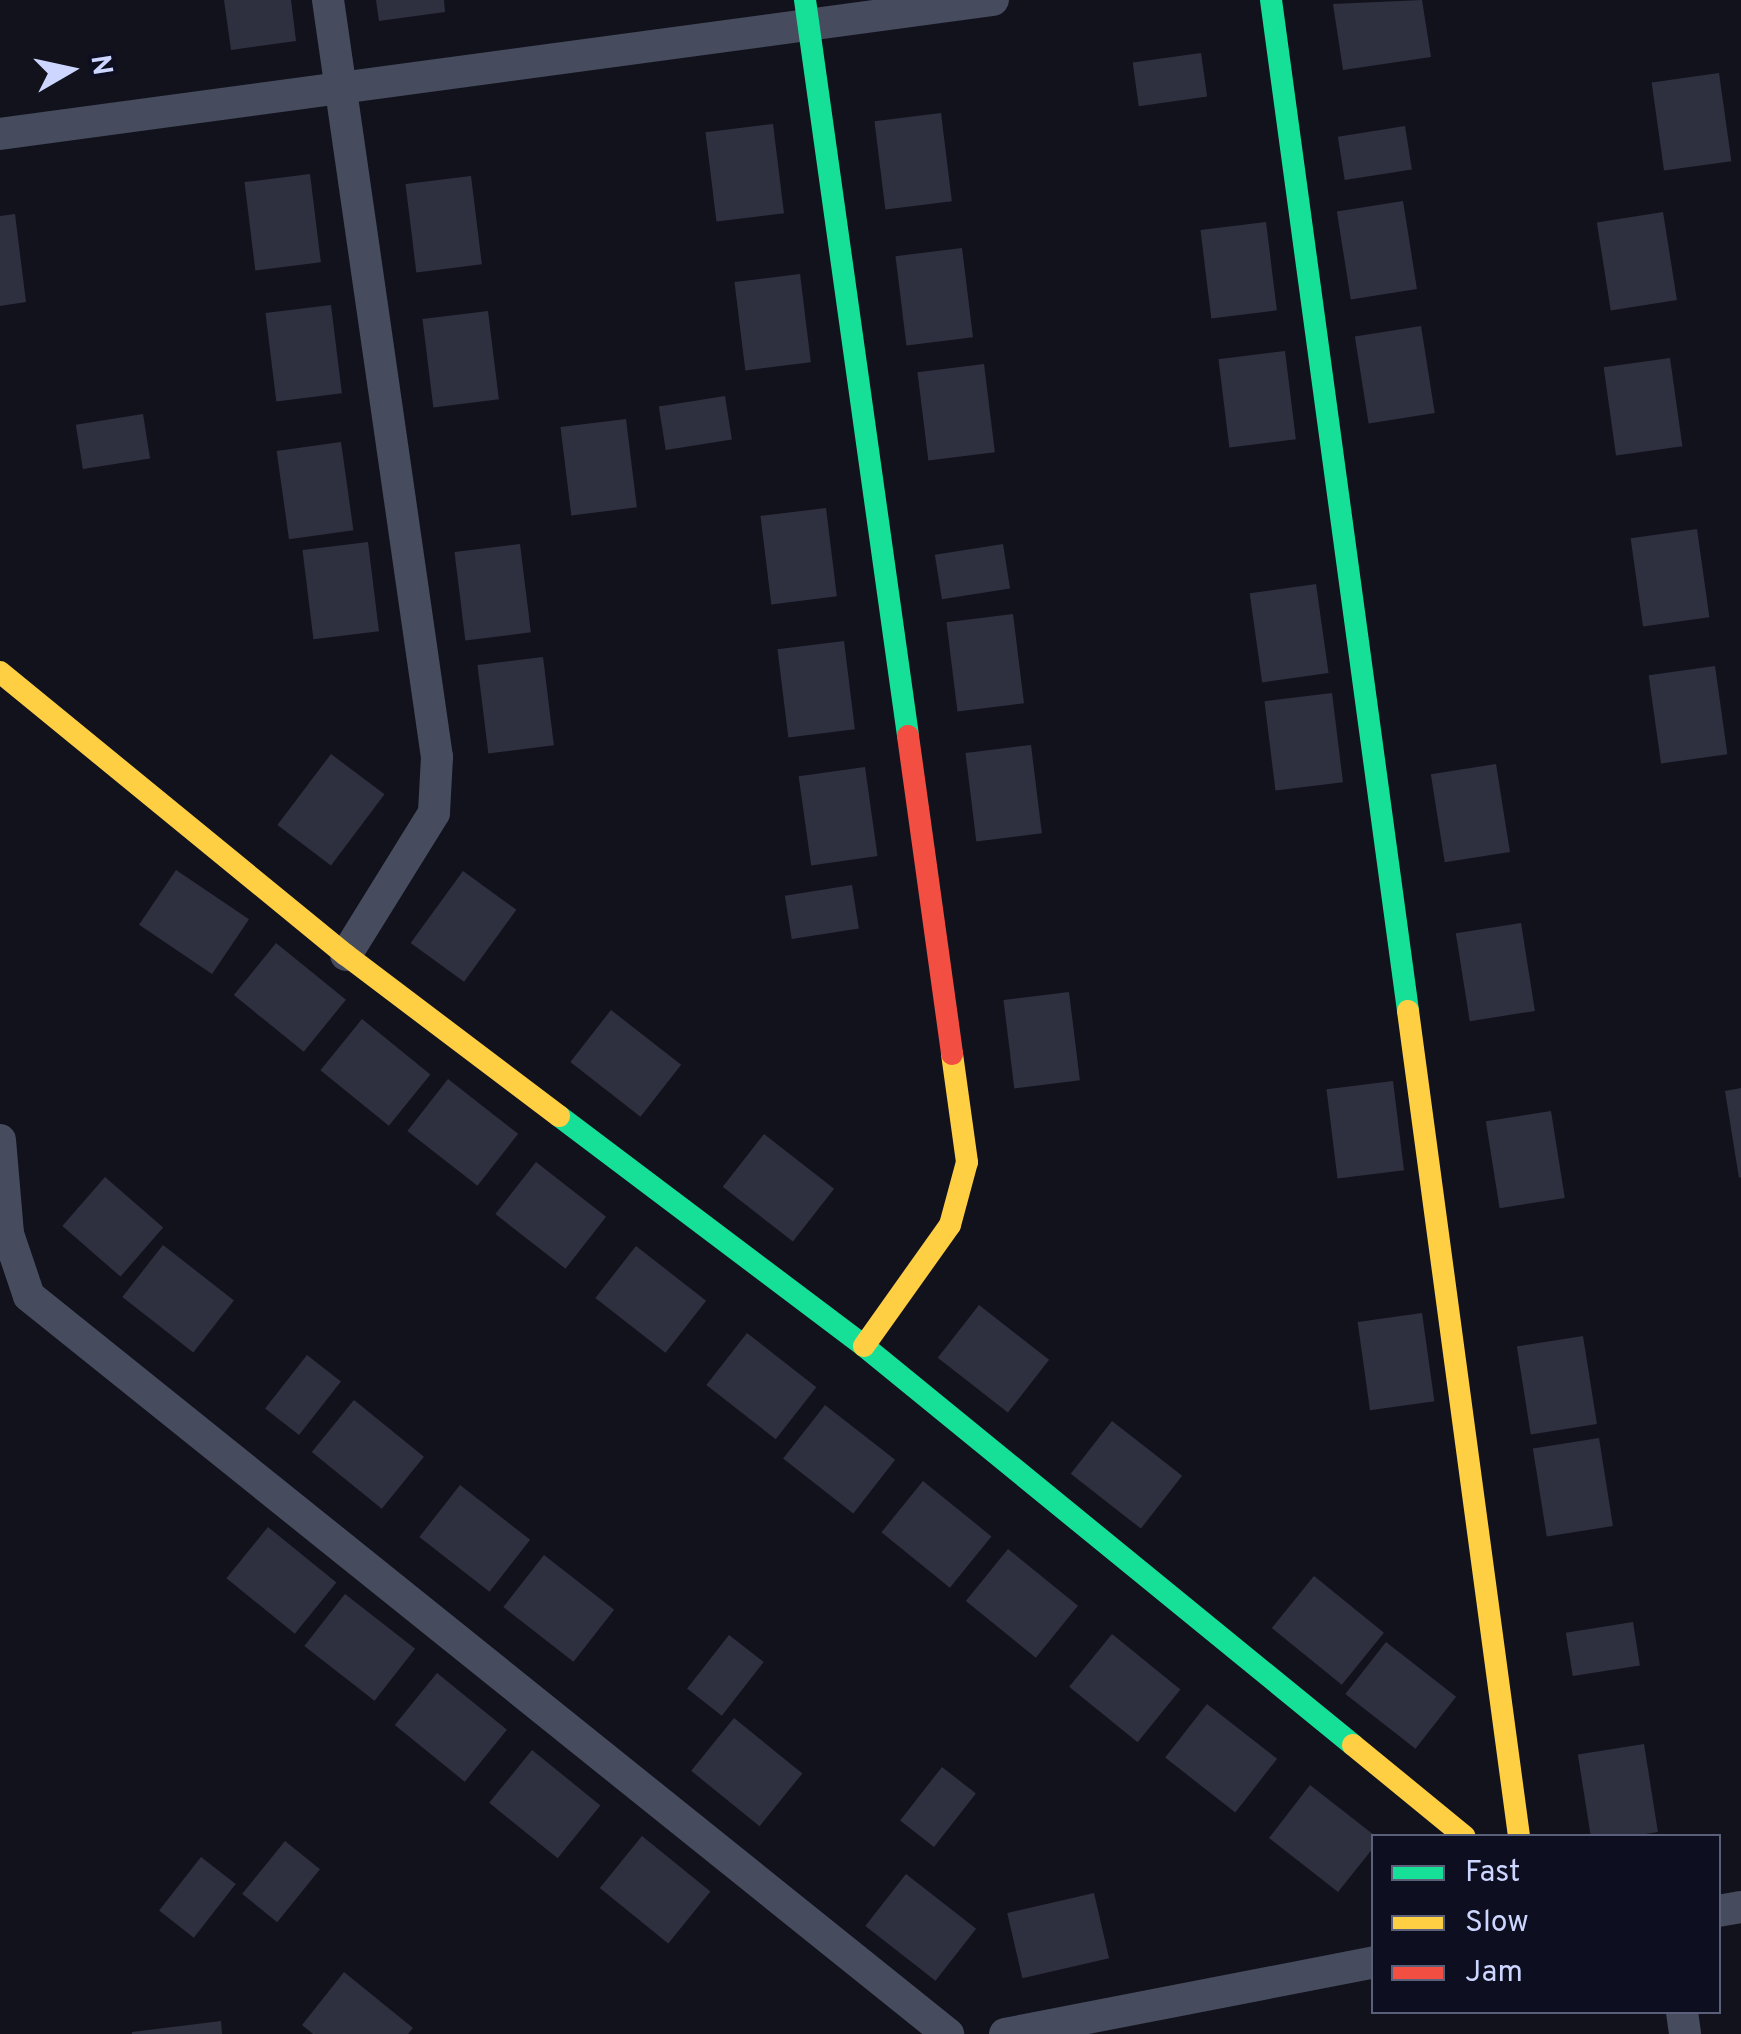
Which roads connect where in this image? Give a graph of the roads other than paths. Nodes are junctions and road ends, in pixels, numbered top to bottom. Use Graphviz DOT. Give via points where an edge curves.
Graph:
graph roads {
  1 [pos="328,0"];
  2 [pos="993,0"];
  3 [pos="1271,0"];
  4 [pos="807,14"];
  5 [pos="340,92"];
  6 [pos="0,134"];
  7 [pos="0,672"];
  8 [pos="346,955"];
  9 [pos="0,1140"];
  10 [pos="864,1346"];
  11 [pos="1462,1834"];
  12 [pos="1519,1834"];
  13 [pos="1371,1963"];
  14 [pos="948,2034"];
  15 [pos="1005,2034"];
  1 -- 5 [label="street"];
  2 -- 4 [label="street"];
  3 -- 12 [label="street"];
  4 -- 5 [label="street"];
  4 -- 10 [label="street" via="967,1162 950,1224"];
  5 -- 6 [label="street"];
  5 -- 8 [label="street" via="437,758 434,813"];
  7 -- 8 [label="street"];
  8 -- 10 [label="street"];
  9 -- 14 [label="street" via="8,1234 29,1296"];
  10 -- 11 [label="street"];
  13 -- 15 [label="street"];
}
